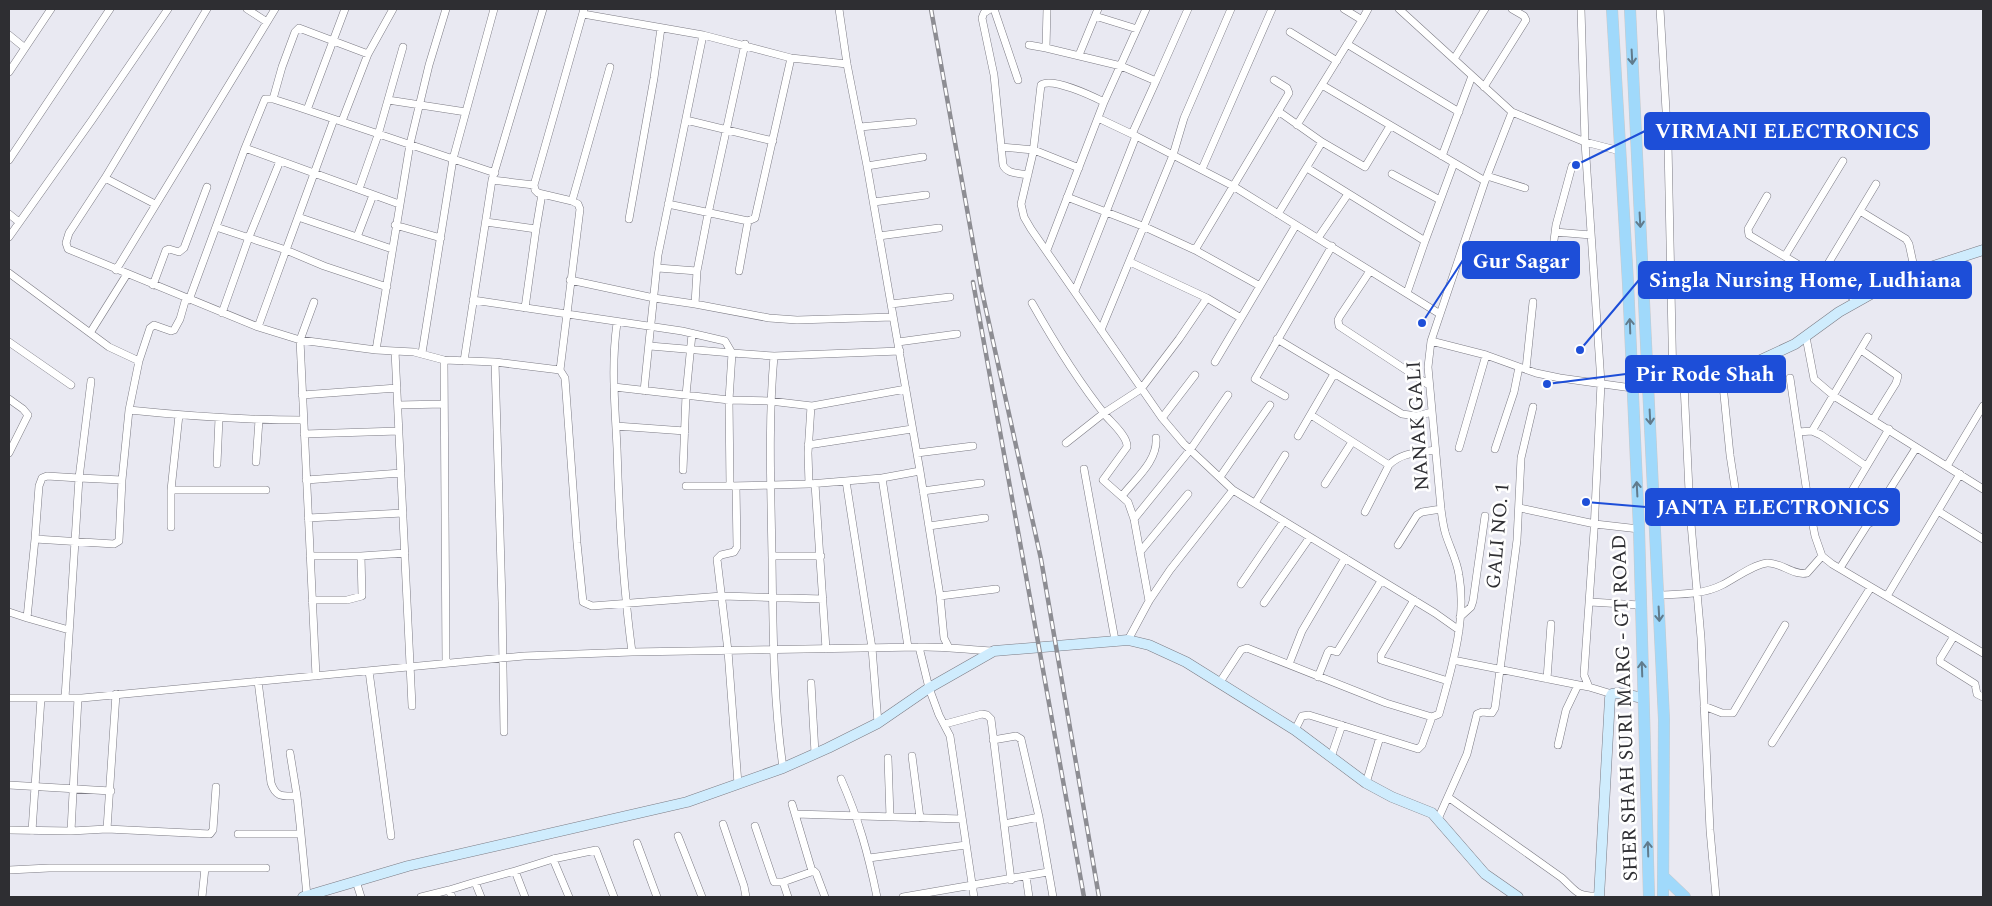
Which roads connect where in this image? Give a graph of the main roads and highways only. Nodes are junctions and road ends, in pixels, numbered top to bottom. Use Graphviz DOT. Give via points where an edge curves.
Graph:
graph roads {
  1 [pos="1612,9"];
  2 [pos="1630,9"];
  3 [pos="1664,876"];
  4 [pos="1649,897"];
  5 [pos="1663,897"];
  6 [pos="1685,897"];
  4 -- 1 [label="main road, SHER SHAH SURI MARG - GT ROAD, one-way" via="1638,529"];
  2 -- 3 [label="main road, SHER SHAH SURI MARG - GT ROAD, one-way" via="1664,719"];
  3 -- 5 [label="main road, SHER SHAH SURI MARG - GT ROAD"];
  3 -- 6 [label="main road"];
}
